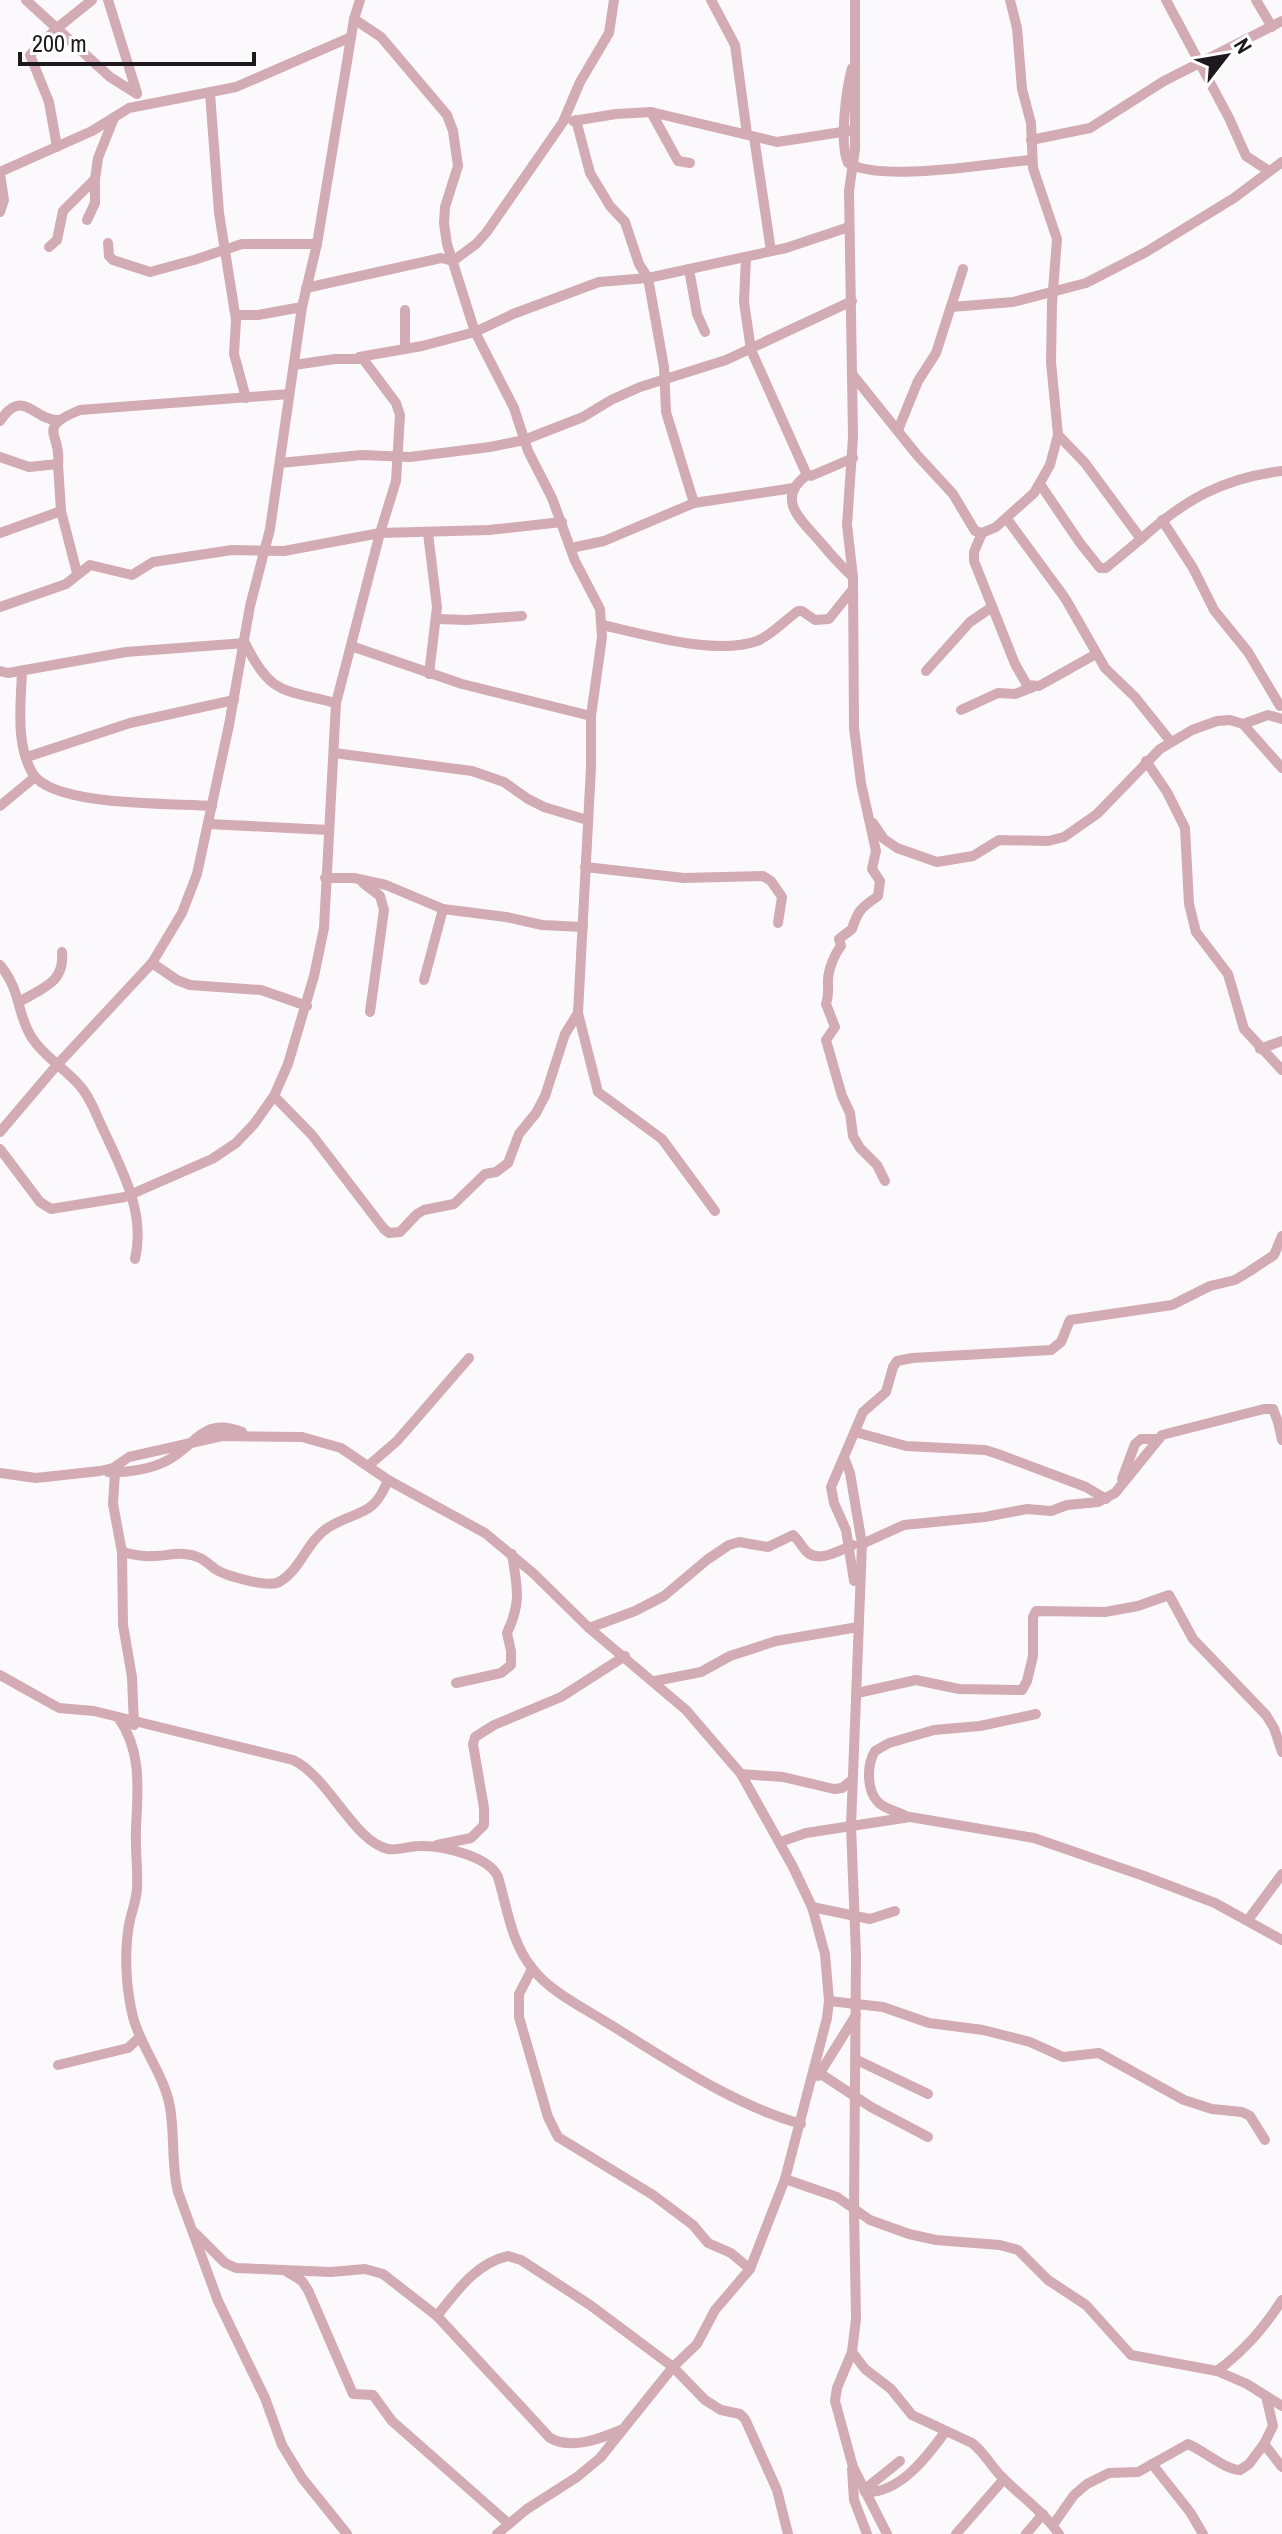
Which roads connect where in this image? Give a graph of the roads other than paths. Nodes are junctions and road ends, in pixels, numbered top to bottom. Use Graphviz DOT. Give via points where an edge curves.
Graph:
graph roads {
  1 [pos="26,0"];
  2 [pos="92,0"];
  3 [pos="108,0"];
  4 [pos="360,0"];
  5 [pos="614,0"];
  6 [pos="711,0"];
  7 [pos="855,0"];
  8 [pos="1010,0"];
  9 [pos="1166,0"];
  10 [pos="1256,0"];
  11 [pos="354,19"];
  12 [pos="1277,24"];
  13 [pos="56,29"];
  14 [pos="351,37"];
  15 [pos="1199,61"];
  16 [pos="210,93"];
  17 [pos="140,99"];
  18 [pos="651,112"];
  19 [pos="114,118"];
  20 [pos="576,120"];
  21 [pos="563,122"];
  22 [pos="850,131"];
  23 [pos="750,135"];
  24 [pos="1031,140"];
  25 [pos="57,147"];
  26 [pos="1032,160"];
  27 [pos="1282,162"];
  28 [pos="690,163"];
  29 [pos="853,166"];
  30 [pos="1269,171"];
  31 [pos="0,173"];
  32 [pos="95,179"];
  33 [pos="0,212"];
  34 [pos="87,220"];
  35 [pos="849,227"];
  36 [pos="108,243"];
  37 [pos="317,244"];
  38 [pos="49,247"];
  39 [pos="225,249"];
  40 [pos="771,251"];
  41 [pos="746,257"];
  42 [pos="453,261"];
  43 [pos="689,269"];
  44 [pos="963,269"];
  45 [pos="648,278"];
  46 [pos="306,288"];
  47 [pos="1052,292"];
  48 [pos="852,301"];
  49 [pos="302,307"];
  50 [pos="951,307"];
  51 [pos="405,310"];
  52 [pos="236,315"];
  53 [pos="475,332"];
  54 [pos="705,332"];
  55 [pos="405,349"];
  56 [pos="751,350"];
  57 [pos="359,357"];
  58 [pos="294,365"];
  59 [pos="852,374"];
  60 [pos="665,379"];
  61 [pos="289,394"];
  62 [pos="246,398"];
  63 [pos="58,420"];
  64 [pos="0,421"];
  65 [pos="898,430"];
  66 [pos="1058,435"];
  67 [pos="524,440"];
  68 [pos="0,457"];
  69 [pos="396,457"];
  70 [pos="853,458"];
  71 [pos="11,462"];
  72 [pos="280,463"];
  73 [pos="58,464"];
  74 [pos="0,467"];
  75 [pos="1282,471"];
  76 [pos="807,475"];
  77 [pos="1040,484"];
  78 [pos="794,488"];
  79 [pos="694,503"];
  80 [pos="61,511"];
  81 [pos="1007,519"];
  82 [pos="1162,520"];
  83 [pos="562,522"];
  84 [pos="0,533"];
  85 [pos="380,533"];
  86 [pos="428,533"];
  87 [pos="982,533"];
  88 [pos="1141,539"];
  89 [pos="571,548"];
  90 [pos="264,551"];
  91 [pos="77,573"];
  92 [pos="853,583"];
  93 [pos="0,607"];
  94 [pos="992,607"];
  95 [pos="522,616"];
  96 [pos="437,619"];
  97 [pos="602,625"];
  98 [pos="245,643"];
  99 [pos="351,646"];
  100 [pos="1096,654"];
  101 [pos="0,671"];
  102 [pos="22,671"];
  103 [pos="926,671"];
  104 [pos="429,674"];
  105 [pos="1033,687"];
  106 [pos="234,700"];
  107 [pos="336,703"];
  108 [pos="1281,705"];
  109 [pos="961,710"];
  110 [pos="1268,715"];
  111 [pos="591,716"];
  112 [pos="1282,719"];
  113 [pos="1243,724"];
  114 [pos="1171,742"];
  115 [pos="334,753"];
  116 [pos="27,757"];
  117 [pos="1146,761"];
  118 [pos="1282,768"];
  119 [pos="35,777"];
  120 [pos="0,806"];
  121 [pos="212,806"];
  122 [pos="869,814"];
  123 [pos="587,820"];
  124 [pos="209,824"];
  125 [pos="328,830"];
  126 [pos="585,867"];
  127 [pos="325,878"];
  128 [pos="354,878"];
  129 [pos="443,909"];
  130 [pos="778,923"];
  131 [pos="583,927"];
  132 [pos="62,952"];
  133 [pos="152,963"];
  134 [pos="0,965"];
  135 [pos="424,980"];
  136 [pos="19,1002"];
  137 [pos="307,1006"];
  138 [pos="370,1012"];
  139 [pos="578,1013"];
  140 [pos="1282,1041"];
  141 [pos="1260,1049"];
  142 [pos="57,1065"];
  143 [pos="1282,1070"];
  144 [pos="274,1096"];
  145 [pos="2,1126"];
  146 [pos="0,1149"];
  147 [pos="885,1181"];
  148 [pos="131,1195"];
  149 [pos="715,1211"];
  150 [pos="1282,1236"];
  151 [pos="135,1259"];
  152 [pos="469,1358"];
  153 [pos="1280,1423"];
  154 [pos="855,1432"];
  155 [pos="1282,1440"];
  156 [pos="190,1442"];
  157 [pos="845,1460"];
  158 [pos="368,1466"];
  159 [pos="100,1471"];
  160 [pos="115,1472"];
  161 [pos="0,1473"];
  162 [pos="388,1480"];
  163 [pos="1106,1499"];
  164 [pos="862,1542"];
  165 [pos="849,1546"];
  166 [pos="122,1552"];
  167 [pos="512,1554"];
  168 [pos="858,1599"];
  169 [pos="858,1627"];
  170 [pos="589,1628"];
  171 [pos="625,1656"];
  172 [pos="0,1675"];
  173 [pos="655,1681"];
  174 [pos="456,1683"];
  175 [pos="857,1693"];
  176 [pos="1036,1714"];
  177 [pos="118,1717"];
  178 [pos="134,1722"];
  179 [pos="1282,1752"];
  180 [pos="136,1755"];
  181 [pos="741,1774"];
  182 [pos="852,1780"];
  183 [pos="910,1817"];
  184 [pos="851,1826"];
  185 [pos="780,1842"];
  186 [pos="431,1847"];
  187 [pos="1282,1874"];
  188 [pos="812,1907"];
  189 [pos="895,1911"];
  190 [pos="855,1917"];
  191 [pos="1248,1920"];
  192 [pos="1282,1940"];
  193 [pos="532,1969"];
  194 [pos="829,2001"];
  195 [pos="856,2009"];
  196 [pos="140,2037"];
  197 [pos="857,2060"];
  198 [pos="58,2065"];
  199 [pos="821,2074"];
  200 [pos="808,2091"];
  201 [pos="928,2094"];
  202 [pos="857,2098"];
  203 [pos="801,2124"];
  204 [pos="928,2137"];
  205 [pos="1265,2140"];
  206 [pos="785,2179"];
  207 [pos="854,2210"];
  208 [pos="189,2225"];
  209 [pos="750,2269"];
  210 [pos="284,2270"];
  211 [pos="1282,2300"];
  212 [pos="437,2316"];
  213 [pos="852,2352"];
  214 [pos="673,2367"];
  215 [pos="1217,2371"];
  216 [pos="1266,2396"];
  217 [pos="1282,2406"];
  218 [pos="625,2428"];
  219 [pos="945,2432"];
  220 [pos="1264,2444"];
  221 [pos="900,2461"];
  222 [pos="1152,2464"];
  223 [pos="853,2467"];
  224 [pos="1282,2467"];
  225 [pos="1004,2479"];
  226 [pos="865,2491"];
  227 [pos="1043,2514"];
  228 [pos="509,2524"];
  229 [pos="1056,2529"];
  230 [pos="347,2534"];
  231 [pos="497,2534"];
  232 [pos="788,2534"];
  233 [pos="867,2534"];
  234 [pos="887,2534"];
  235 [pos="956,2534"];
  236 [pos="1026,2534"];
  237 [pos="1203,2534"];
  1 -- 13 [label="street"];
  2 -- 13 [label="street"];
  3 -- 17 [label="street"];
  4 -- 11 [label="street"];
  5 -- 21 [label="street" via="609,33"];
  6 -- 23 [label="street" via="735,45"];
  7 -- 22 [label="street"];
  8 -- 24 [label="street"];
  9 -- 15 [label="street"];
  10 -- 12 [label="street"];
  11 -- 14 [label="street"];
  11 -- 42 [label="street" via="381,37 451,122 458,166 444,223"];
  12 -- 15 [label="street"];
  13 -- 17 [label="street"];
  13 -- 25 [label="street" via="30,58 49,102"];
  14 -- 16 [label="street" via="259,79"];
  14 -- 37 [label="street"];
  15 -- 24 [label="street" via="1090,128"];
  15 -- 30 [label="street" via="1246,156"];
  16 -- 17 [label="street"];
  16 -- 39 [label="street"];
  17 -- 19 [label="street"];
  18 -- 20 [label="street"];
  18 -- 23 [label="street"];
  18 -- 28 [label="street" via="678,161"];
  19 -- 25 [label="street"];
  19 -- 32 [label="street"];
  20 -- 21 [label="street"];
  20 -- 45 [label="street" via="590,173 625,222"];
  21 -- 42 [label="street" via="486,233"];
  22 -- 23 [label="street" via="789,141"];
  22 -- 29 [label="street" via="845,158"];
  23 -- 40 [label="street"];
  24 -- 26 [label="street"];
  25 -- 31 [label="street"];
  26 -- 29 [label="street" via="926,170"];
  26 -- 47 [label="street" via="1056,234"];
  27 -- 30 [label="street"];
  29 -- 35 [label="street"];
  30 -- 47 [label="street" via="1146,252 1086,283"];
  31 -- 33 [label="street"];
  32 -- 34 [label="street" via="95,203"];
  32 -- 38 [label="street" via="63,211 57,240"];
  35 -- 40 [label="street"];
  35 -- 48 [label="street"];
  36 -- 39 [label="street" via="113,260 147,272"];
  37 -- 39 [label="street" via="256,242"];
  37 -- 46 [label="street"];
  39 -- 52 [label="street"];
  40 -- 41 [label="street"];
  41 -- 43 [label="street"];
  41 -- 56 [label="street" via="744,302"];
  42 -- 46 [label="street" via="441,258"];
  42 -- 53 [label="street"];
  43 -- 45 [label="street"];
  43 -- 54 [label="street"];
  44 -- 50 [label="street"];
  45 -- 53 [label="street" via="599,282"];
  45 -- 60 [label="street"];
  46 -- 49 [label="street"];
  47 -- 50 [label="street" via="1013,302"];
  47 -- 66 [label="street"];
  48 -- 56 [label="street"];
  48 -- 59 [label="street"];
  49 -- 52 [label="street"];
  49 -- 58 [label="street"];
  50 -- 65 [label="street" via="933,359"];
  51 -- 55 [label="street"];
  52 -- 62 [label="street" via="234,354"];
  53 -- 55 [label="street"];
  53 -- 67 [label="street" via="514,408"];
  55 -- 57 [label="street"];
  56 -- 60 [label="street"];
  56 -- 76 [label="street"];
  57 -- 58 [label="street"];
  57 -- 69 [label="street" via="398,408 402,426"];
  58 -- 61 [label="street"];
  59 -- 65 [label="street"];
  59 -- 70 [label="street"];
  60 -- 67 [label="street"];
  60 -- 79 [label="street" via="666,412"];
  61 -- 62 [label="street"];
  61 -- 72 [label="street"];
  62 -- 63 [label="street" via="100,407"];
  63 -- 64 [label="street" via="24,405 10,409"];
  63 -- 73 [label="street" via="52,439"];
  65 -- 87 [label="street" via="953,494 970,525"];
  66 -- 77 [label="street"];
  66 -- 88 [label="street"];
  67 -- 69 [label="street"];
  67 -- 83 [label="street"];
  68 -- 71 [label="street"];
  69 -- 72 [label="street"];
  69 -- 85 [label="street" via="396,481"];
  70 -- 76 [label="street"];
  70 -- 92 [label="street" via="847,525"];
  71 -- 73 [label="street" via="29,467"];
  71 -- 74 [label="street"];
  72 -- 90 [label="street"];
  73 -- 80 [label="street"];
  75 -- 82 [label="street" via="1212,488"];
  76 -- 78 [label="street"];
  77 -- 81 [label="street"];
  77 -- 88 [label="street" via="1100,568"];
  78 -- 79 [label="street"];
  78 -- 92 [label="street" via="794,508 802,524"];
  79 -- 89 [label="street" via="604,541"];
  80 -- 84 [label="street"];
  80 -- 91 [label="street"];
  81 -- 87 [label="street"];
  81 -- 100 [label="street" via="1065,598"];
  82 -- 88 [label="street"];
  82 -- 108 [label="street" via="1214,610"];
  83 -- 86 [label="street"];
  83 -- 89 [label="street"];
  85 -- 86 [label="street"];
  85 -- 90 [label="street"];
  85 -- 99 [label="street"];
  86 -- 96 [label="street"];
  87 -- 94 [label="street" via="973,556"];
  89 -- 97 [label="street"];
  90 -- 91 [label="street" via="182,557 148,564 132,575 94,564"];
  90 -- 98 [label="street"];
  91 -- 93 [label="street" via="66,584"];
  92 -- 97 [label="street" via="829,619 815,620 798,611 752,642 681,642"];
  92 -- 122 [label="street" via="854,728"];
  94 -- 103 [label="street" via="970,622"];
  94 -- 105 [label="street" via="1021,677"];
  95 -- 96 [label="street"];
  96 -- 104 [label="street"];
  97 -- 111 [label="street"];
  98 -- 102 [label="street" via="126,652"];
  98 -- 106 [label="street"];
  98 -- 107 [label="street" via="260,672 275,686"];
  99 -- 104 [label="street"];
  99 -- 107 [label="street"];
  100 -- 105 [label="street"];
  100 -- 114 [label="street"];
  101 -- 102 [label="street"];
  102 -- 116 [label="street"];
  104 -- 111 [label="street"];
  105 -- 109 [label="street" via="998,693"];
  106 -- 116 [label="street" via="130,723"];
  106 -- 121 [label="street"];
  107 -- 115 [label="street"];
  108 -- 110 [label="street"];
  110 -- 112 [label="street"];
  110 -- 113 [label="street"];
  111 -- 123 [label="street"];
  113 -- 114 [label="street" via="1217,721"];
  113 -- 118 [label="street"];
  114 -- 117 [label="street"];
  115 -- 123 [label="street" via="472,771 504,782 544,807"];
  115 -- 125 [label="street"];
  116 -- 119 [label="street"];
  117 -- 122 [label="street" via="1097,814 1064,837 999,840 973,856 947,861 927,860 897,848 884,839"];
  117 -- 141 [label="street" via="1185,828 1189,904 1196,932 1228,974 1244,1029"];
  119 -- 120 [label="street"];
  119 -- 121 [label="street" via="96,800"];
  121 -- 124 [label="street"];
  122 -- 147 [label="street" via="876,851 872,869 880,892 839,939 826,1004 835,1027 826,1045 853,1136"];
  123 -- 126 [label="street"];
  124 -- 125 [label="street"];
  124 -- 133 [label="street" via="192,891"];
  125 -- 127 [label="street"];
  126 -- 130 [label="street" via="684,878 763,876 782,897"];
  126 -- 131 [label="street"];
  127 -- 128 [label="street"];
  127 -- 137 [label="street" via="324,928"];
  128 -- 129 [label="street"];
  128 -- 138 [label="street" via="377,892 384,910"];
  129 -- 131 [label="street"];
  129 -- 135 [label="street"];
  131 -- 139 [label="street"];
  132 -- 136 [label="street" via="59,976"];
  133 -- 137 [label="street" via="190,985 261,990"];
  133 -- 142 [label="street"];
  134 -- 136 [label="street"];
  136 -- 142 [label="street" via="39,1049"];
  137 -- 144 [label="street"];
  139 -- 144 [label="street" via="565,1034 545,1096 519,1134 508,1163 485,1174 454,1204 417,1214 400,1232 384,1229 312,1135"];
  139 -- 149 [label="street" via="598,1092 662,1139"];
  140 -- 141 [label="street"];
  141 -- 143 [label="street"];
  142 -- 145 [label="street"];
  142 -- 148 [label="street" via="90,1099"];
  144 -- 148 [label="street" via="228,1150"];
  146 -- 148 [label="street" via="51,1209"];
  148 -- 151 [label="street" via="138,1232"];
  150 -- 154 [label="street" via="1274,1255 1235,1280 1172,1305 1073,1319 1051,1350 897,1361 889,1388 867,1407"];
  152 -- 158 [label="street" via="397,1441"];
  153 -- 155 [label="street"];
  153 -- 163 [label="street" via="1275,1412 1264,1409 1141,1439 1120,1485"];
  154 -- 157 [label="street"];
  154 -- 163 [label="street" via="906,1446 985,1450"];
  156 -- 158 [label="street" via="285,1435 321,1440"];
  156 -- 159 [label="street" via="129,1457"];
  156 -- 160 [label="street" via="156,1465"];
  157 -- 164 [label="street"];
  157 -- 165 [label="street" via="832,1494"];
  158 -- 162 [label="street"];
  159 -- 160 [label="street"];
  159 -- 161 [label="street" via="36,1478"];
  160 -- 166 [label="street" via="114,1513"];
  162 -- 166 [label="street" via="377,1502 324,1530 277,1583 258,1584 189,1554 147,1557"];
  162 -- 167 [label="street" via="485,1533"];
  163 -- 164 [label="street" via="1051,1511 1027,1509 904,1525"];
  164 -- 165 [label="street"];
  164 -- 168 [label="street"];
  165 -- 168 [label="street"];
  165 -- 170 [label="street" via="816,1556 793,1535 768,1547 733,1543 658,1600"];
  166 -- 178 [label="street" via="123,1625"];
  167 -- 170 [label="street"];
  167 -- 174 [label="street" via="518,1593 516,1617 507,1633 511,1665 501,1673"];
  168 -- 169 [label="street"];
  169 -- 173 [label="street" via="776,1641 701,1672"];
  169 -- 175 [label="street"];
  170 -- 171 [label="street"];
  171 -- 173 [label="street"];
  171 -- 186 [label="street" via="561,1697 475,1737 484,1825 471,1838"];
  172 -- 177 [label="street" via="50,1705"];
  173 -- 181 [label="street"];
  175 -- 179 [label="street" via="916,1680 959,1689 1022,1690 1031,1670 1036,1611 1105,1612 1169,1595 1193,1639 1266,1715"];
  175 -- 182 [label="street"];
  176 -- 183 [label="street" via="934,1730 875,1751 869,1768 875,1799"];
  177 -- 178 [label="street"];
  177 -- 180 [label="street"];
  178 -- 180 [label="street"];
  178 -- 186 [label="street" via="293,1760 309,1770 380,1846"];
  180 -- 196 [label="street" via="137,1891 127,1951 131,2007"];
  181 -- 182 [label="street" via="834,1789"];
  181 -- 185 [label="street"];
  182 -- 184 [label="street"];
  183 -- 184 [label="street"];
  183 -- 191 [label="street" via="1047,1841"];
  184 -- 185 [label="street"];
  184 -- 190 [label="street"];
  185 -- 188 [label="street"];
  186 -- 193 [label="street" via="471,1856 494,1869 512,1930"];
  187 -- 191 [label="street"];
  188 -- 190 [label="street"];
  188 -- 194 [label="street" via="825,1954"];
  189 -- 190 [label="street" via="878,1918"];
  190 -- 195 [label="street"];
  191 -- 192 [label="street"];
  193 -- 203 [label="street" via="583,2008 671,2061 750,2106"];
  193 -- 209 [label="street" via="519,1994 519,2017 558,2137 653,2195 708,2243"];
  194 -- 195 [label="street"];
  194 -- 200 [label="street"];
  195 -- 197 [label="street"];
  195 -- 199 [label="street"];
  195 -- 205 [label="street" via="894,2010 929,2023 983,2030 1063,2057 1099,2053 1184,2100 1250,2116"];
  196 -- 198 [label="street" via="128,2048"];
  196 -- 208 [label="street" via="169,2103 174,2176"];
  197 -- 201 [label="street"];
  197 -- 202 [label="street"];
  199 -- 200 [label="street"];
  199 -- 202 [label="street"];
  200 -- 203 [label="street"];
  202 -- 204 [label="street"];
  202 -- 207 [label="street"];
  203 -- 206 [label="street"];
  206 -- 207 [label="street" via="837,2197"];
  206 -- 209 [label="street"];
  207 -- 213 [label="street"];
  207 -- 215 [label="street" via="936,2240 1018,2250 1048,2280 1086,2305 1131,2355"];
  208 -- 210 [label="street" via="225,2263 249,2270"];
  208 -- 230 [label="street" via="282,2445"];
  209 -- 214 [label="street" via="715,2310 697,2344"];
  210 -- 212 [label="street" via="375,2270"];
  210 -- 228 [label="street" via="305,2284 353,2394 373,2395 392,2421"];
  211 -- 215 [label="street" via="1252,2342"];
  212 -- 214 [label="street" via="465,2282 508,2256 590,2305"];
  212 -- 218 [label="street" via="550,2438 587,2442"];
  213 -- 219 [label="street" via="912,2415"];
  213 -- 223 [label="street" via="835,2401"];
  214 -- 218 [label="street"];
  214 -- 232 [label="street" via="705,2400 745,2419 777,2490"];
  215 -- 216 [label="street"];
  216 -- 217 [label="street"];
  216 -- 220 [label="street" via="1273,2426"];
  218 -- 228 [label="street" via="584,2472"];
  219 -- 225 [label="street" via="972,2443"];
  219 -- 226 [label="street" via="908,2474 879,2491"];
  220 -- 222 [label="street" via="1237,2470 1188,2444"];
  220 -- 224 [label="street"];
  221 -- 226 [label="street"];
  222 -- 229 [label="street" via="1138,2472 1109,2473 1087,2484 1074,2495"];
  222 -- 237 [label="street"];
  223 -- 226 [label="street"];
  223 -- 233 [label="street" via="854,2500"];
  225 -- 227 [label="street"];
  225 -- 235 [label="street"];
  226 -- 234 [label="street"];
  227 -- 229 [label="street"];
  227 -- 236 [label="street"];
  228 -- 231 [label="street"];
}
